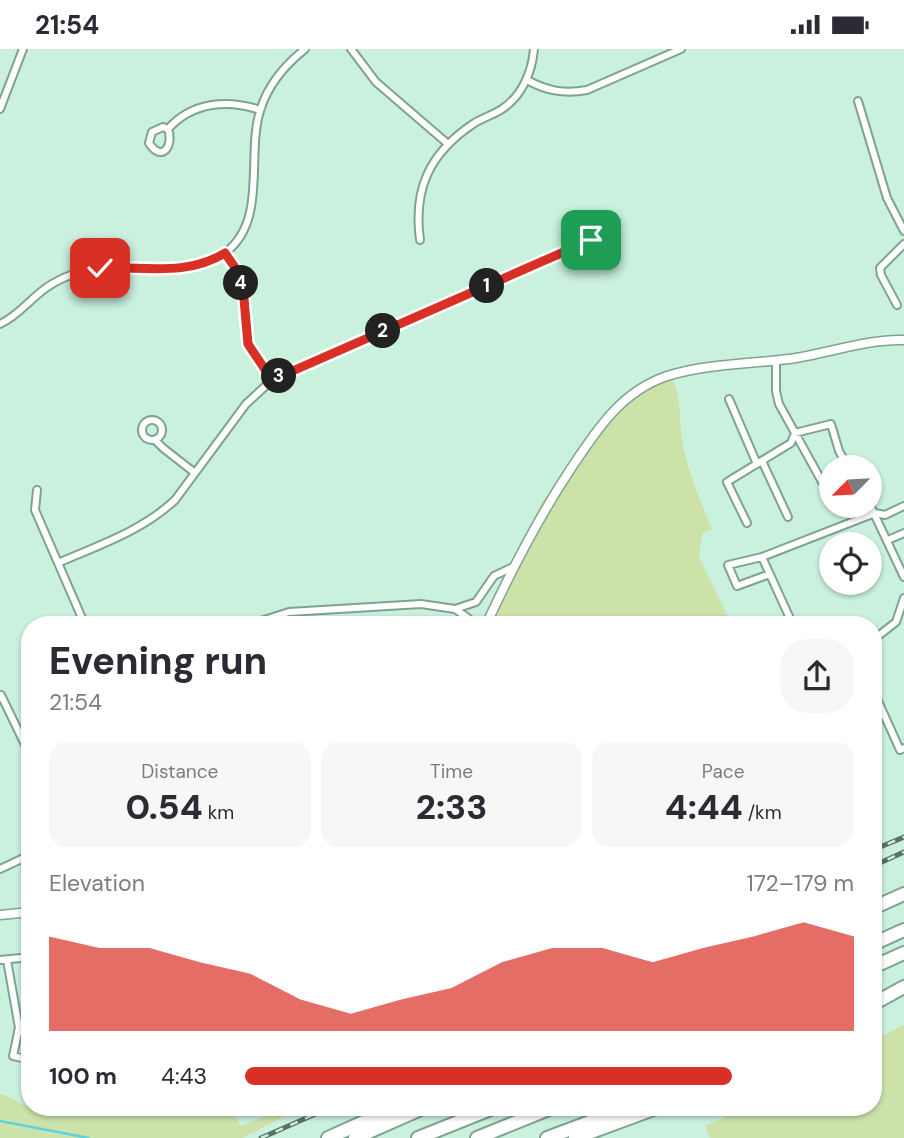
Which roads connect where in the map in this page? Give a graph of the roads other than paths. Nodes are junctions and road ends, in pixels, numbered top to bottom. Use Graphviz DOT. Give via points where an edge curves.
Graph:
graph roads {
  1 [pos="23,49"];
  2 [pos="305,49"];
  3 [pos="351,49"];
  4 [pos="534,49"];
  5 [pos="681,49"];
  6 [pos="527,80"];
  7 [pos="858,101"];
  8 [pos="0,109"];
  9 [pos="260,110"];
  10 [pos="168,129"];
  11 [pos="448,144"];
  12 [pos="904,231"];
  13 [pos="420,240"];
  14 [pos="591,240"];
  15 [pos="904,244"];
  16 [pos="225,253"];
  17 [pos="897,305"];
  18 [pos="0,324"];
  19 [pos="904,340"];
  20 [pos="776,361"];
  21 [pos="272,380"];
  22 [pos="729,399"];
  23 [pos="795,433"];
  24 [pos="155,440"];
  25 [pos="841,455"];
  26 [pos="759,462"];
  27 [pos="195,473"];
  28 [pos="819,476"];
  29 [pos="37,490"];
  30 [pos="904,506"];
  31 [pos="882,514"];
  32 [pos="788,517"];
  33 [pos="861,518"];
  34 [pos="877,518"];
  35 [pos="747,523"];
  36 [pos="904,533"];
  37 [pos="888,540"];
  38 [pos="762,557"];
  39 [pos="58,563"];
  40 [pos="513,568"];
  41 [pos="770,574"];
  42 [pos="904,577"];
  43 [pos="904,598"];
  44 [pos="455,609"];
  45 [pos="81,616"];
  46 [pos="277,616"];
  47 [pos="465,616"];
  48 [pos="489,616"];
  49 [pos="789,616"];
  50 [pos="882,633"];
  51 [pos="2,695"];
  52 [pos="882,710"];
  53 [pos="21,736"];
  54 [pos="904,748"];
  55 [pos="21,859"];
  56 [pos="0,869"];
  57 [pos="904,894"];
  58 [pos="882,904"];
  59 [pos="21,913"];
  60 [pos="0,915"];
  61 [pos="904,930"];
  62 [pos="882,940"];
  63 [pos="904,953"];
  64 [pos="4,960"];
  65 [pos="882,963"];
  66 [pos="904,987"];
  67 [pos="882,999"];
  68 [pos="18,1031"];
  69 [pos="21,1032"];
  70 [pos="21,1058"];
  71 [pos="377,1116"];
  72 [pos="405,1116"];
  73 [pos="474,1116"];
  74 [pos="531,1116"];
  75 [pos="606,1116"];
  76 [pos="634,1116"];
  77 [pos="328,1138"];
  78 [pos="355,1138"];
  79 [pos="418,1138"];
  80 [pos="477,1138"];
  81 [pos="547,1138"];
  82 [pos="575,1138"];
  1 -- 8 [label="street"];
  2 -- 9 [label="street" via="277,75"];
  3 -- 11 [label="street" via="376,82"];
  4 -- 6 [label="street"];
  5 -- 6 [label="street" via="587,90 556,92"];
  6 -- 11 [label="street" via="506,106"];
  7 -- 12 [label="street" via="887,198"];
  9 -- 10 [label="street" via="235,103 214,104 178,118"];
  9 -- 16 [label="street" via="250,215"];
  11 -- 13 [label="street" via="432,163 422,188"];
  14 -- 21 [label="street"];
  15 -- 17 [label="street" via="880,268"];
  16 -- 18 [label="street" via="191,268 100,268 76,273 46,288"];
  16 -- 21 [label="street" via="243,288 248,344"];
  19 -- 20 [label="street"];
  20 -- 23 [label="street" via="779,404"];
  20 -- 40 [label="street" via="681,373 628,397 596,431 540,516"];
  21 -- 27 [label="street" via="246,404"];
  22 -- 26 [label="street"];
  23 -- 25 [label="street" via="831,424"];
  23 -- 26 [label="street" via="791,443"];
  23 -- 28 [label="street"];
  24 -- 27 [label="street"];
  26 -- 32 [label="street"];
  26 -- 35 [label="street" via="727,482"];
  27 -- 39 [label="street" via="150,521"];
  29 -- 39 [label="street" via="35,510"];
  30 -- 31 [label="street"];
  33 -- 38 [label="street"];
  34 -- 37 [label="street"];
  36 -- 37 [label="street"];
  37 -- 42 [label="street"];
  38 -- 41 [label="street"];
  38 -- 41 [label="street" via="728,565 737,586"];
  39 -- 45 [label="street"];
  40 -- 44 [label="street" via="494,576 477,602"];
  40 -- 48 [label="street"];
  41 -- 49 [label="street"];
  43 -- 50 [label="street" via="896,622"];
  44 -- 46 [label="street" via="421,604"];
  44 -- 47 [label="street"];
  51 -- 53 [label="street"];
  52 -- 54 [label="street" via="900,750"];
  55 -- 56 [label="street"];
  57 -- 58 [label="highway"];
  59 -- 60 [label="street"];
  61 -- 62 [label="highway"];
  63 -- 65 [label="highway"];
  64 -- 68 [label="street"];
  66 -- 67 [label="highway"];
  68 -- 69 [label="street"];
  68 -- 70 [label="street" via="13,1056"];
  71 -- 77 [label="highway"];
  72 -- 78 [label="highway"];
  73 -- 79 [label="highway"];
  74 -- 80 [label="highway"];
  75 -- 81 [label="highway"];
  76 -- 82 [label="highway"];
}
